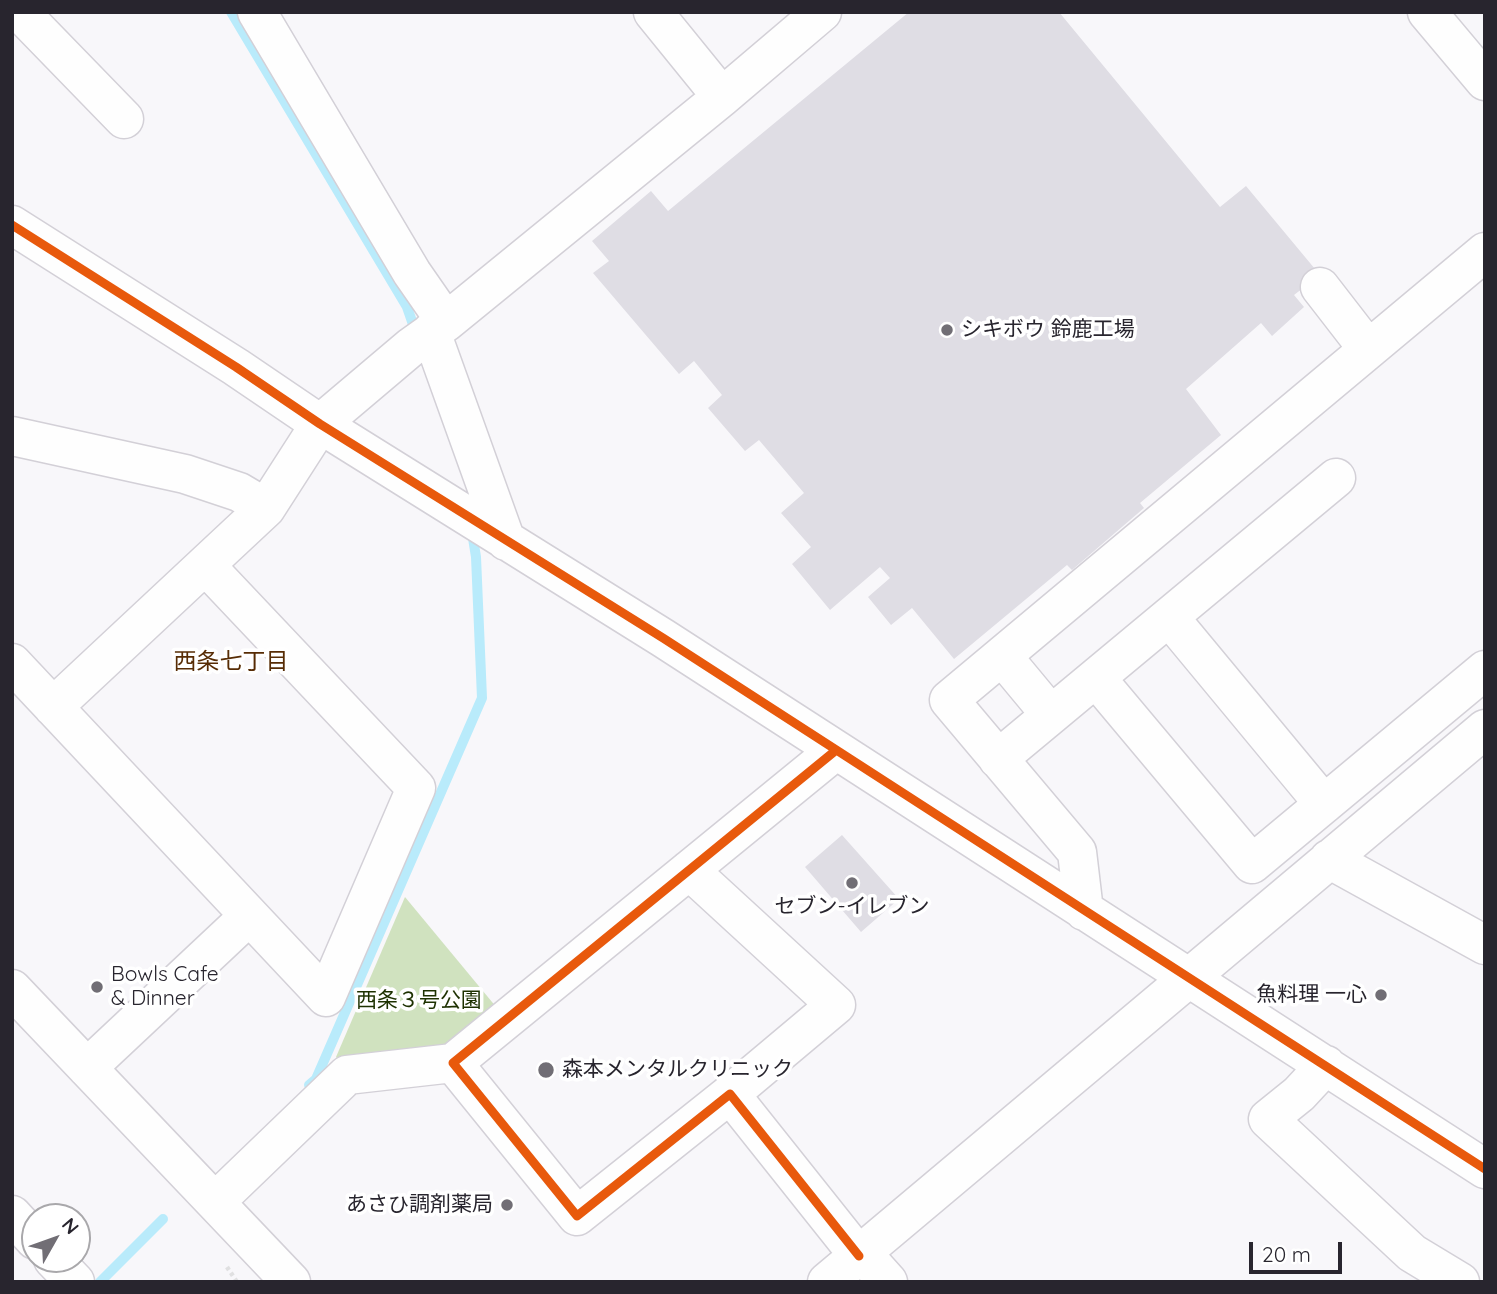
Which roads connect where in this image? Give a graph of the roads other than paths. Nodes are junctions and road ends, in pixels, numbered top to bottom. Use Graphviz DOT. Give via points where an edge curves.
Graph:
graph roads {
  1 [pos="257,12"];
  2 [pos="653,12"];
  3 [pos="822,12"];
  4 [pos="1427,12"];
  5 [pos="16,13"];
  6 [pos="1485,81"];
  7 [pos="722,97"];
  8 [pos="124,119"];
  9 [pos="12,225"];
  10 [pos="1485,252"];
  11 [pos="1320,287"];
  12 [pos="429,334"];
  13 [pos="1368,349"];
  14 [pos="320,424"];
  15 [pos="12,436"];
  16 [pos="1336,478"];
  17 [pos="266,508"];
  18 [pos="506,541"];
  19 [pos="206,566"];
  20 [pos="1169,617"];
  21 [pos="1002,656"];
  22 [pos="12,663"];
  23 [pos="1485,670"];
  24 [pos="1096,678"];
  25 [pos="53,706"];
  26 [pos="1052,715"];
  27 [pos="1485,729"];
  28 [pos="835,751"];
  29 [pos="999,759"];
  30 [pos="1324,804"];
  31 [pos="1329,859"];
  32 [pos="689,870"];
  33 [pos="1084,911"];
  34 [pos="249,916"];
  35 [pos="1485,945"];
  36 [pos="1188,979"];
  37 [pos="12,989"];
  38 [pos="453,1063"];
  39 [pos="1326,1065"];
  40 [pos="87,1068"];
  41 [pos="730,1094"];
  42 [pos="1485,1169"];
  43 [pos="215,1202"];
  44 [pos="860,1255"];
  45 [pos="291,1282"];
  46 [pos="827,1282"];
  47 [pos="888,1282"];
  48 [pos="1460,1282"];
  1 -- 12 [label="street" via="406,262"];
  2 -- 7 [label="street"];
  3 -- 7 [label="street"];
  4 -- 6 [label="street"];
  5 -- 8 [label="street"];
  7 -- 12 [label="street"];
  9 -- 14 [label="street"];
  10 -- 13 [label="street"];
  11 -- 13 [label="street"];
  12 -- 14 [label="street"];
  12 -- 18 [label="street"];
  13 -- 21 [label="street"];
  14 -- 17 [label="street"];
  14 -- 18 [label="street"];
  15 -- 17 [label="street" via="185,474 239,492"];
  16 -- 20 [label="street"];
  17 -- 19 [label="street"];
  18 -- 28 [label="street"];
  19 -- 25 [label="street"];
  19 -- 34 [label="street" via="416,788 326,997"];
  20 -- 24 [label="street"];
  20 -- 30 [label="street"];
  21 -- 26 [label="street"];
  21 -- 29 [label="street" via="949,700"];
  22 -- 25 [label="street"];
  23 -- 30 [label="street"];
  24 -- 26 [label="street"];
  24 -- 30 [label="street" via="1252,864"];
  25 -- 34 [label="street"];
  26 -- 29 [label="street"];
  27 -- 31 [label="street"];
  28 -- 32 [label="street"];
  28 -- 33 [label="street"];
  29 -- 33 [label="street" via="1077,852"];
  31 -- 35 [label="street"];
  31 -- 36 [label="street"];
  32 -- 38 [label="street"];
  32 -- 41 [label="street" via="836,1005"];
  33 -- 36 [label="street"];
  34 -- 40 [label="street"];
  36 -- 39 [label="street"];
  36 -- 44 [label="street"];
  37 -- 40 [label="street"];
  38 -- 41 [label="street" via="576,1216"];
  38 -- 43 [label="street" via="347,1075"];
  39 -- 42 [label="street"];
  39 -- 48 [label="street" via="1268,1119 1412,1253"];
  40 -- 43 [label="street"];
  41 -- 44 [label="street"];
  43 -- 45 [label="street"];
  44 -- 46 [label="street"];
  44 -- 47 [label="street"];
}
